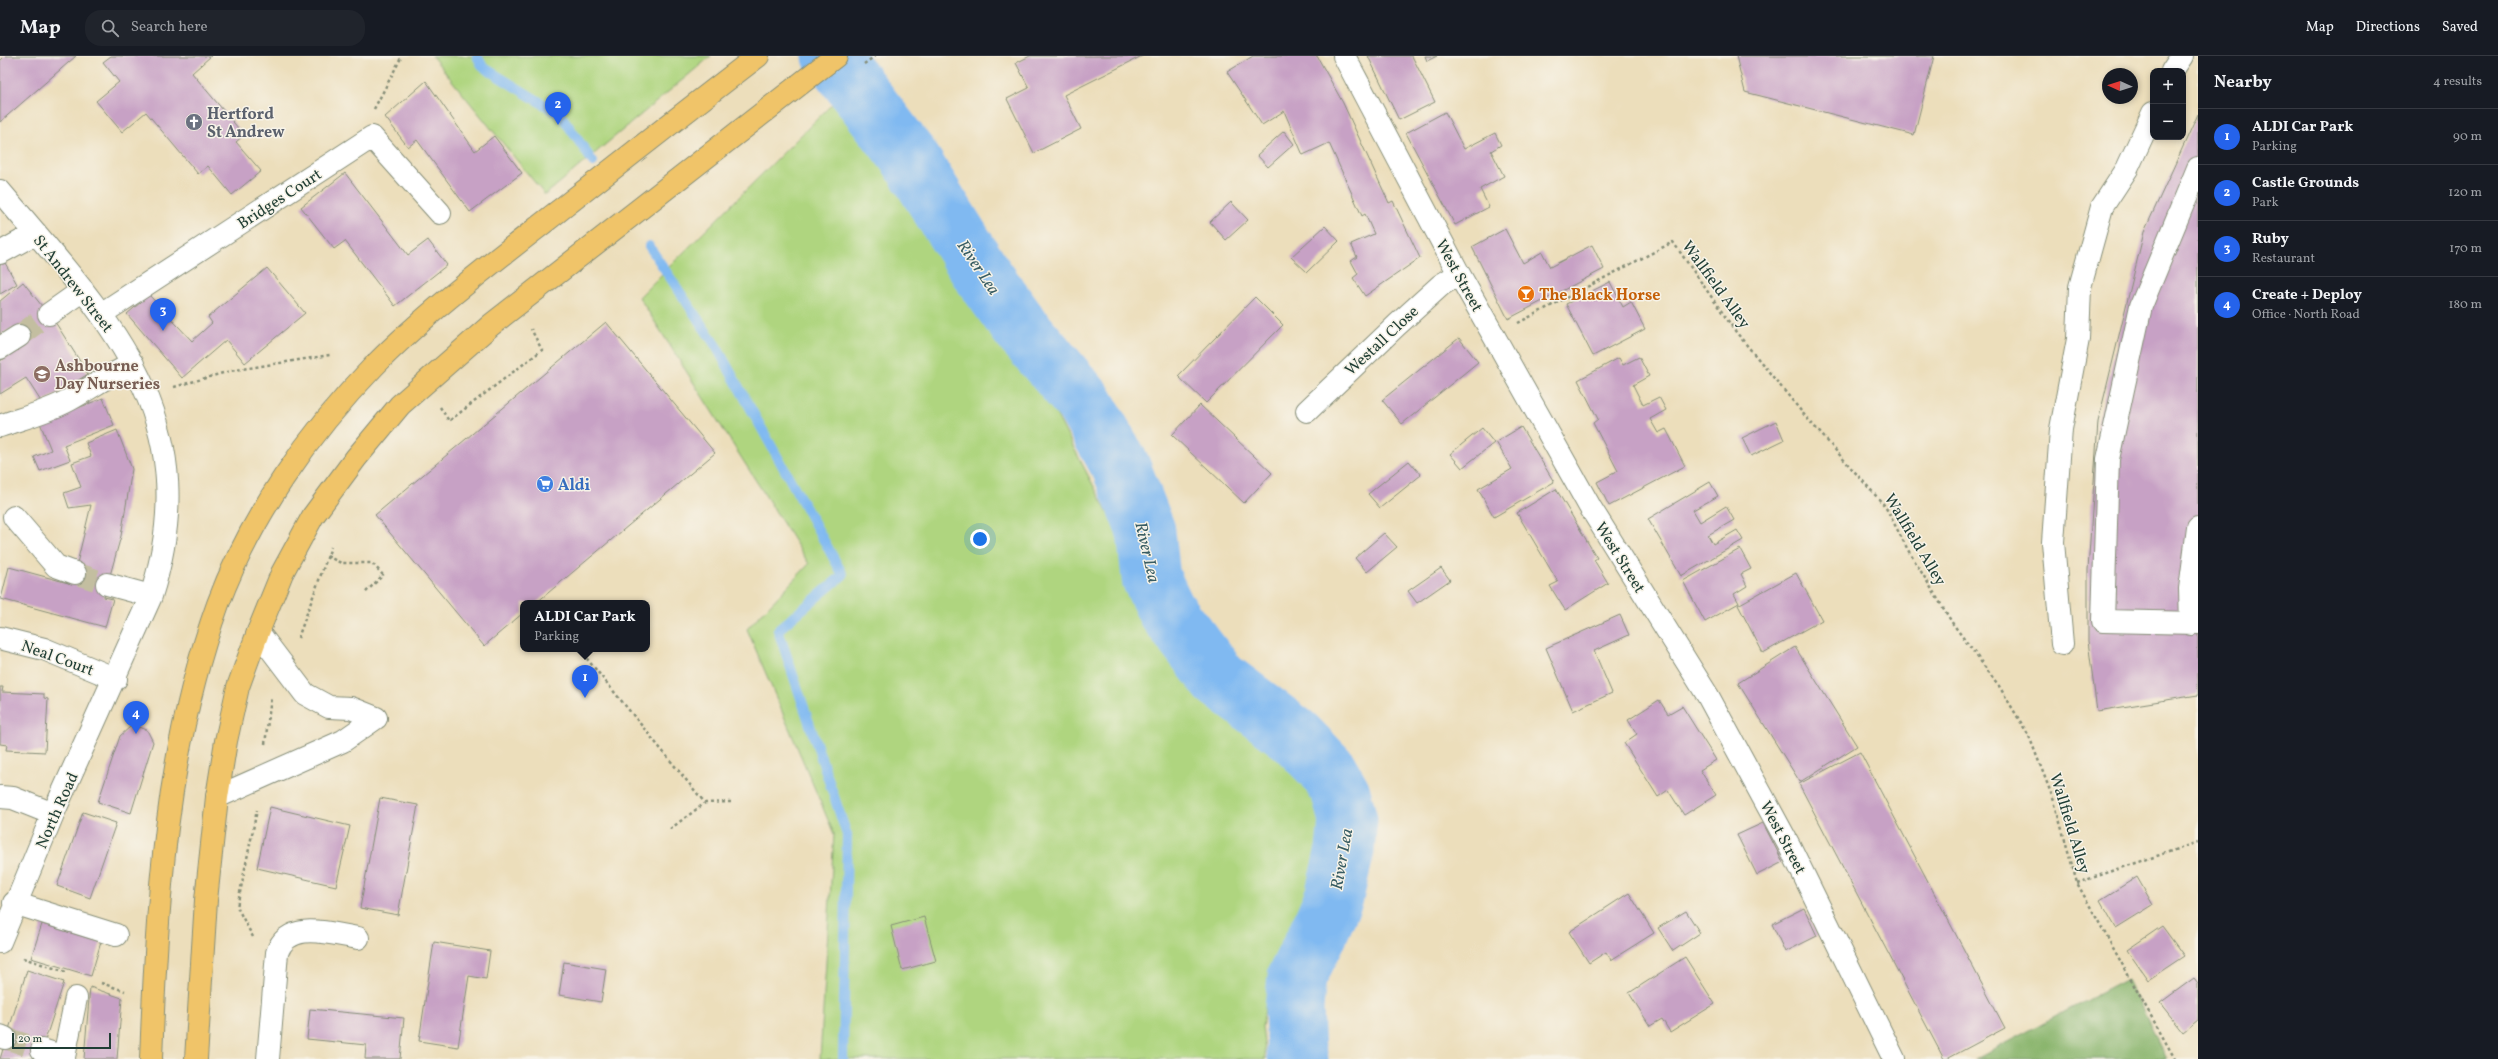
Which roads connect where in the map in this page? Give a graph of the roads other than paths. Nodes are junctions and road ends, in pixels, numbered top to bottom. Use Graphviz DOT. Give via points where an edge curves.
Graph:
graph roads {
  1 [pos="836,56"];
  2 [pos="1344,56"];
  3 [pos="2182,56"];
  4 [pos="753,60"];
  5 [pos="2174,68"];
  6 [pos="2150,119"];
  7 [pos="2198,168"];
  8 [pos="0,190"];
  9 [pos="440,213"];
  10 [pos="36,233"];
  11 [pos="0,253"];
  12 [pos="1459,274"];
  13 [pos="83,290"];
  14 [pos="48,314"];
  15 [pos="101,314"];
  16 [pos="19,336"];
  17 [pos="0,348"];
  18 [pos="133,364"];
  19 [pos="1307,411"];
  20 [pos="0,426"];
  21 [pos="14,517"];
  22 [pos="2198,528"];
  23 [pos="75,573"];
  24 [pos="107,584"];
  25 [pos="151,596"];
  26 [pos="2194,624"];
  27 [pos="258,632"];
  28 [pos="0,638"];
  29 [pos="2062,644"];
  30 [pos="116,679"];
  31 [pos="0,797"];
  32 [pos="217,797"];
  33 [pos="53,814"];
  34 [pos="14,903"];
  35 [pos="116,935"];
  36 [pos="358,938"];
  37 [pos="0,942"];
  38 [pos="76,998"];
  39 [pos="42,1050"];
  40 [pos="64,1058"];
  41 [pos="151,1059"];
  42 [pos="196,1059"];
  43 [pos="268,1059"];
  44 [pos="1894,1059"];
  1 -- 27 [label="highway" via="491,325 400,405 313,516 282,573"];
  2 -- 12 [label="street, West Street"];
  3 -- 5 [label="street"];
  4 -- 41 [label="highway" via="465,285 375,365 318,431 280,483 245,544 219,602 198,665 182,732 168,814 155,949"];
  6 -- 29 [label="street" via="2127,169 2102,207 2080,287 2078,339 2061,429 2053,542"];
  7 -- 26 [label="street" via="2142,306 2108,459 2104,621"];
  8 -- 10 [label="street, St Andrew Street"];
  9 -- 15 [label="street, Bridges Court" via="372,137"];
  10 -- 11 [label="street"];
  10 -- 13 [label="street, St Andrew Street"];
  12 -- 19 [label="street, Westall Close" via="1441,285"];
  12 -- 44 [label="street, West Street" via="1590,507 1708,696 1790,847"];
  13 -- 14 [label="street"];
  13 -- 15 [label="street, St Andrew Street"];
  15 -- 18 [label="street, St Andrew Street"];
  16 -- 17 [label="street"];
  18 -- 20 [label="street" via="36,415"];
  18 -- 25 [label="street, St Andrew Street" via="149,394 166,464 168,504 162,560"];
  21 -- 23 [label="street" via="56,566"];
  22 -- 26 [label="street" via="2190,590"];
  24 -- 25 [label="street"];
  25 -- 30 [label="street, St Andrew Street"];
  27 -- 32 [label="highway" via="238,687"];
  27 -- 32 [label="street" via="305,694 329,707 351,708 376,718 343,741"];
  28 -- 30 [label="street, Neal Court" via="44,649"];
  30 -- 33 [label="street, North Road"];
  31 -- 33 [label="street" via="13,798"];
  32 -- 42 [label="highway" via="206,900"];
  33 -- 34 [label="street, North Road"];
  34 -- 35 [label="street"];
  34 -- 37 [label="street, North Road"];
  36 -- 43 [label="street" via="303,930 288,935 280,942"];
  38 -- 40 [label="street"];
  39 -- 40 [label="street"];
}
